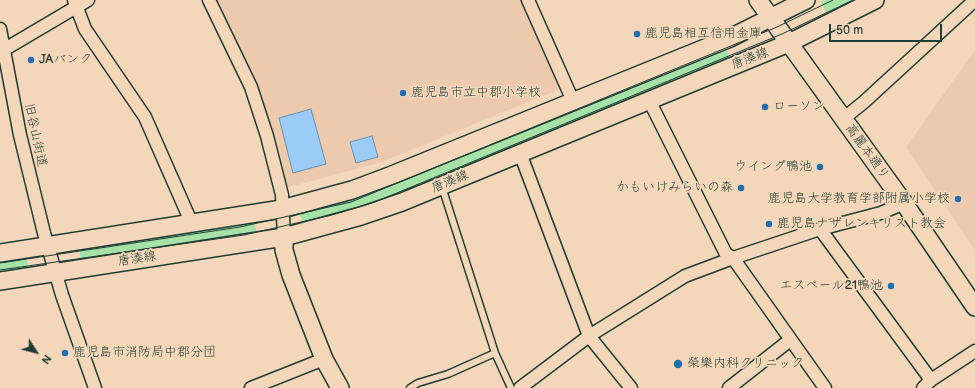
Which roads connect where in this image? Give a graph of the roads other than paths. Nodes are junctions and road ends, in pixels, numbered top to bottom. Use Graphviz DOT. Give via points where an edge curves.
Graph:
graph roads {
  1 [pos="88,0"];
  2 [pos="209,0"];
  3 [pos="528,0"];
  4 [pos="758,0"];
  5 [pos="806,0"];
  6 [pos="875,0"];
  7 [pos="975,0"];
  8 [pos="75,3"];
  9 [pos="770,18"];
  10 [pos="0,29"];
  11 [pos="790,43"];
  12 [pos="2,51"];
  13 [pos="649,100"];
  14 [pos="573,101"];
  15 [pos="843,119"];
  16 [pos="520,153"];
  17 [pos="441,185"];
  18 [pos="904,203"];
  19 [pos="282,209"];
  20 [pos="192,224"];
  21 [pos="820,230"];
  22 [pos="284,237"];
  23 [pos="48,246"];
  24 [pos="0,253"];
  25 [pos="733,258"];
  26 [pos="56,272"];
  27 [pos="0,281"];
  28 [pos="975,307"];
  29 [pos="589,336"];
  30 [pos="790,340"];
  31 [pos="975,351"];
  32 [pos="495,353"];
  33 [pos="324,359"];
  34 [pos="927,384"];
  35 [pos="95,388"];
  36 [pos="251,388"];
  37 [pos="340,388"];
  38 [pos="410,388"];
  39 [pos="511,388"];
  40 [pos="520,388"];
  41 [pos="631,388"];
  42 [pos="730,388"];
  43 [pos="825,388"];
  1 -- 8 [label="street"];
  2 -- 19 [label="street" via="251,87 282,195"];
  3 -- 14 [label="street"];
  4 -- 9 [label="street, 高麗本通り"];
  5 -- 9 [label="street, 唐湊線"];
  6 -- 11 [label="street, 唐湊線"];
  7 -- 15 [label="street"];
  8 -- 12 [label="street"];
  8 -- 20 [label="street" via="85,29 145,117"];
  9 -- 11 [label="street, 高麗本通り"];
  9 -- 14 [label="street, 唐湊線" via="726,39"];
  10 -- 12 [label="street, 旧谷山街道"];
  11 -- 13 [label="street, 唐湊線"];
  11 -- 15 [label="street, 高麗本通り"];
  12 -- 23 [label="street, 旧谷山街道"];
  13 -- 16 [label="street, 唐湊線"];
  13 -- 25 [label="street" via="726,254"];
  14 -- 19 [label="street, 唐湊線" via="392,175 319,200"];
  15 -- 18 [label="street, 高麗本通り"];
  16 -- 17 [label="street, 唐湊線"];
  16 -- 29 [label="street"];
  17 -- 22 [label="street, 唐湊線" via="361,216"];
  17 -- 32 [label="lane"];
  18 -- 21 [label="street" via="881,213"];
  18 -- 28 [label="street, 高麗本通り"];
  19 -- 20 [label="street, 唐湊線"];
  19 -- 22 [label="street"];
  20 -- 23 [label="street, 唐湊線"];
  21 -- 25 [label="street"];
  21 -- 34 [label="street"];
  22 -- 26 [label="street, 唐湊線"];
  22 -- 33 [label="street" via="284,250 291,275"];
  23 -- 24 [label="street, 唐湊線"];
  23 -- 26 [label="street, 旧谷山街道"];
  25 -- 29 [label="street" via="685,276"];
  25 -- 30 [label="street"];
  26 -- 27 [label="street, 唐湊線"];
  26 -- 35 [label="street, 旧谷山街道"];
  29 -- 40 [label="street"];
  29 -- 41 [label="street"];
  30 -- 42 [label="street"];
  30 -- 43 [label="street"];
  31 -- 34 [label="street"];
  32 -- 38 [label="lane"];
  32 -- 39 [label="lane"];
  33 -- 36 [label="street"];
  33 -- 37 [label="street"];
}
